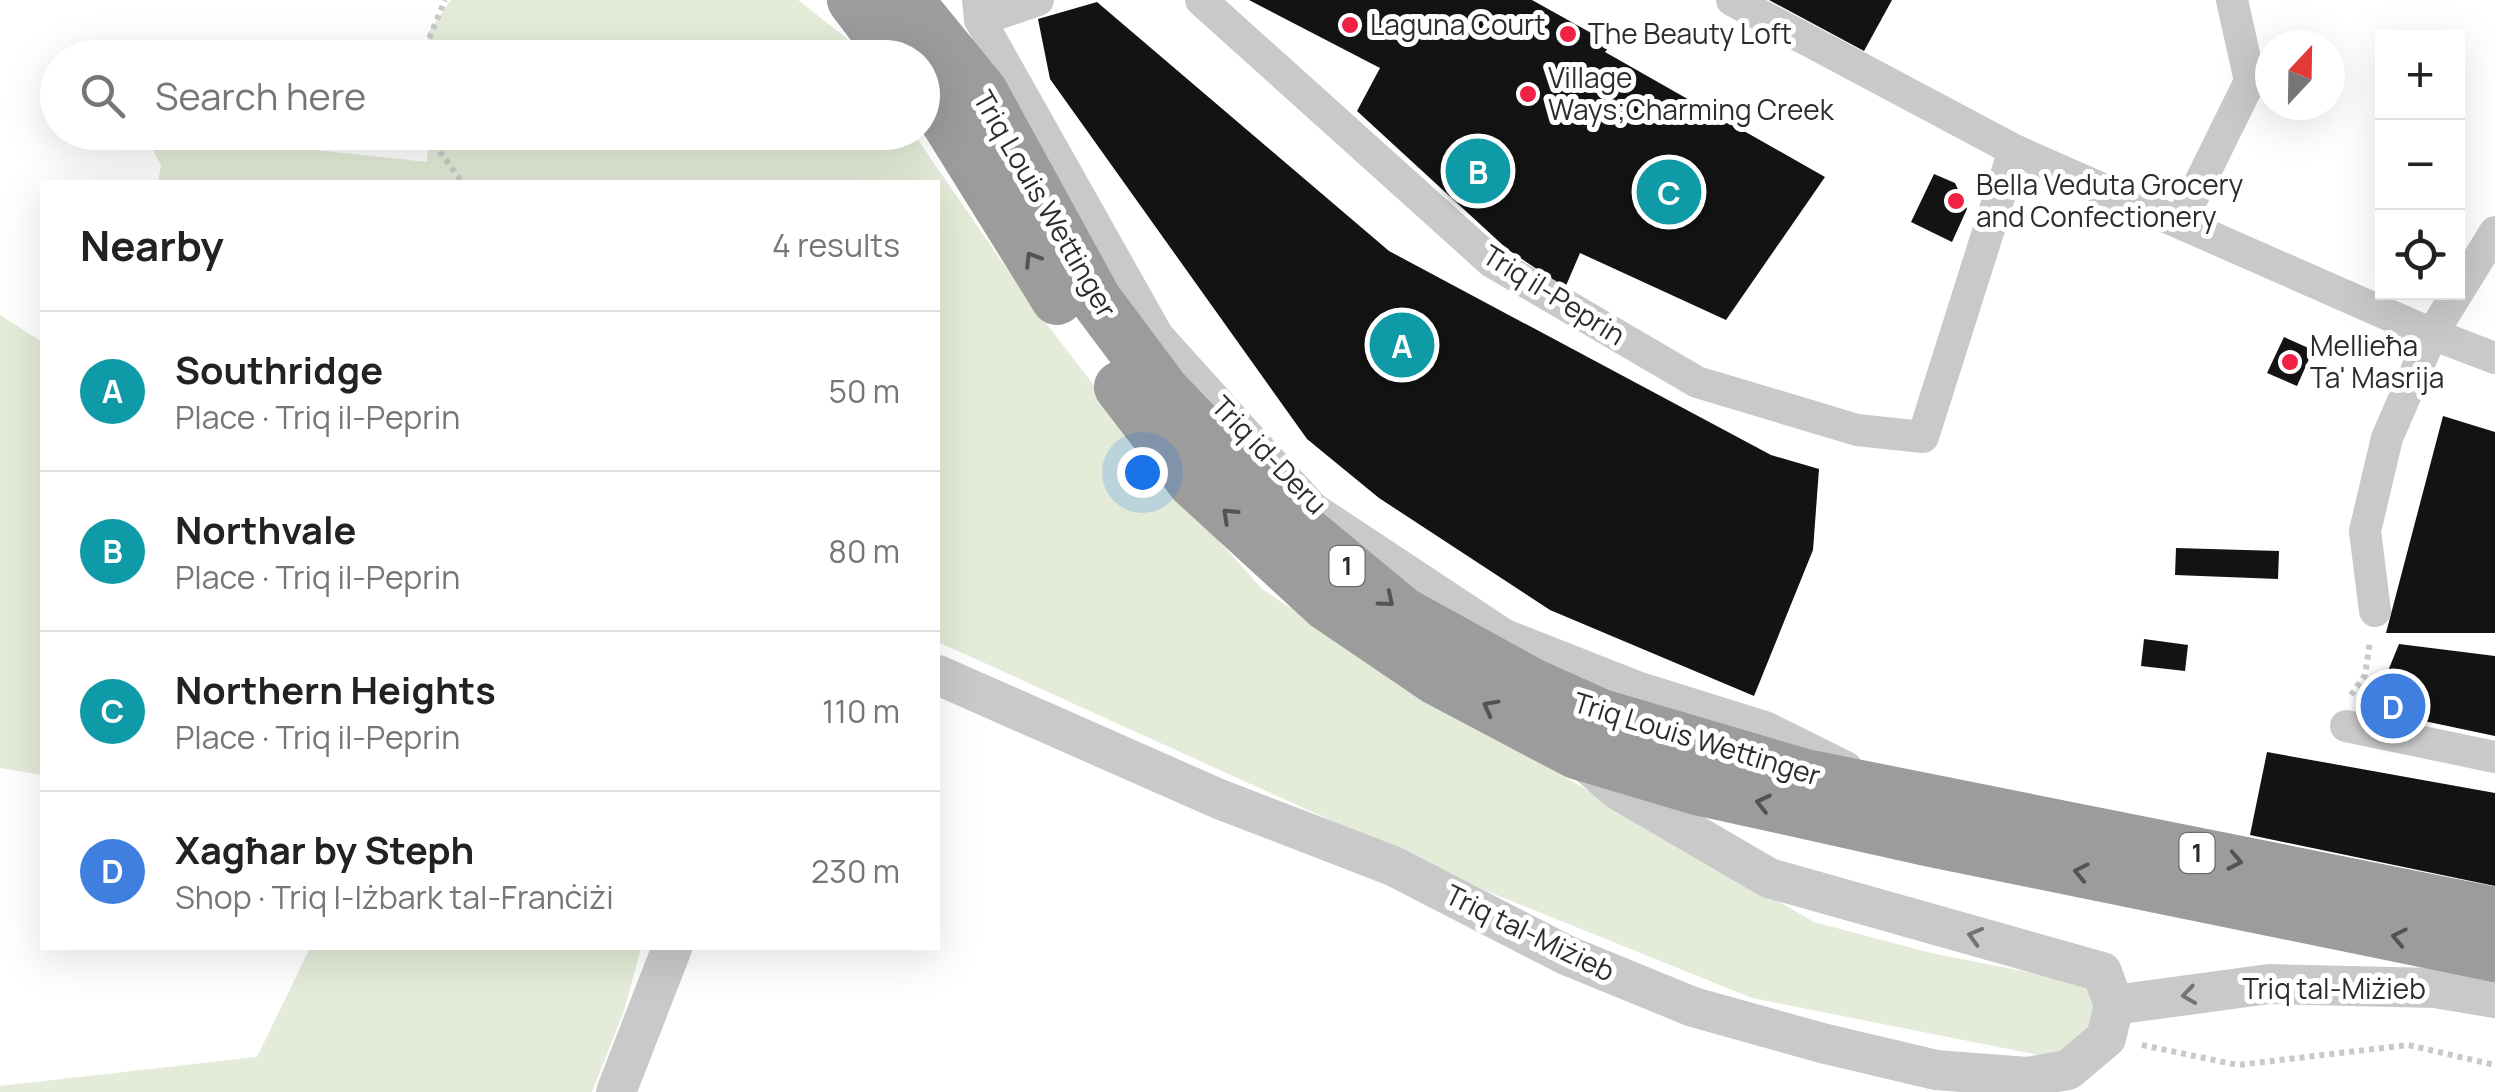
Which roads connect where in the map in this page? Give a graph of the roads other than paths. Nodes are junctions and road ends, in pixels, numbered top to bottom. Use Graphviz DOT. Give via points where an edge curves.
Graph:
graph roads {
  1 [pos="854,0"];
  2 [pos="907,0"];
  3 [pos="1038,0"];
  4 [pos="1201,0"];
  5 [pos="1732,0"];
  6 [pos="2232,0"];
  7 [pos="979,10"];
  8 [pos="884,40"];
  9 [pos="940,40"];
  10 [pos="940,40"];
  11 [pos="940,113"];
  12 [pos="2014,150"];
  13 [pos="2181,222"];
  14 [pos="2495,232"];
  15 [pos="2432,334"];
  16 [pos="2495,358"];
  17 [pos="2375,610"];
  18 [pos="940,676"];
  19 [pos="2346,726"];
  20 [pos="1576,752"];
  21 [pos="2495,757"];
  22 [pos="1899,794"];
  23 [pos="2495,913"];
  24 [pos="671,950"];
  25 [pos="2495,956"];
  26 [pos="2495,998"];
  27 [pos="2110,1022"];
  28 [pos="616,1092"];
  1 -- 8 [label="highway"];
  2 -- 9 [label="highway, Triq Louis Wettinger / 1, one-way"];
  3 -- 7 [label="street"];
  4 -- 12 [label="street, Triq il-Peprin" via="1492,262 1697,382 1857,430 1923,437"];
  5 -- 12 [label="street"];
  6 -- 13 [label="street" via="2250,81"];
  7 -- 22 [label="street, Triq id-Deru" via="1158,336 1313,508 1505,635 1765,727"];
  10 -- 22 [label="highway, Triq Louis Wettinger / 1, one-way" via="982,92 1096,300 1164,390 1275,507 1402,613 1601,715 1805,775"];
  20 -- 11 [label="highway, Triq Louis Wettinger / 1, one-way" via="1436,679 1327,606 1193,482 1075,328"];
  12 -- 13 [label="street"];
  13 -- 15 [label="street"];
  14 -- 15 [label="street"];
  15 -- 16 [label="street"];
  15 -- 17 [label="street" via="2387,438 2365,531"];
  18 -- 27 [label="street, Triq tal-Miżieb" via="1220,800 1393,866 1566,955 1693,1007 1936,1070 2027,1077 2068,1070"];
  19 -- 21 [label="street"];
  25 -- 20 [label="highway, Triq Louis Wettinger / 1, one-way" via="1889,832 1696,788"];
  27 -- 20 [label="street, one-way" via="2102,972 1769,878 1618,790"];
  22 -- 23 [label="highway, Triq Louis Wettinger / 1, one-way"];
  24 -- 28 [label="street"];
  26 -- 27 [label="street, Triq tal-Miżieb, one-way" via="2435,988 2269,984"];
}
